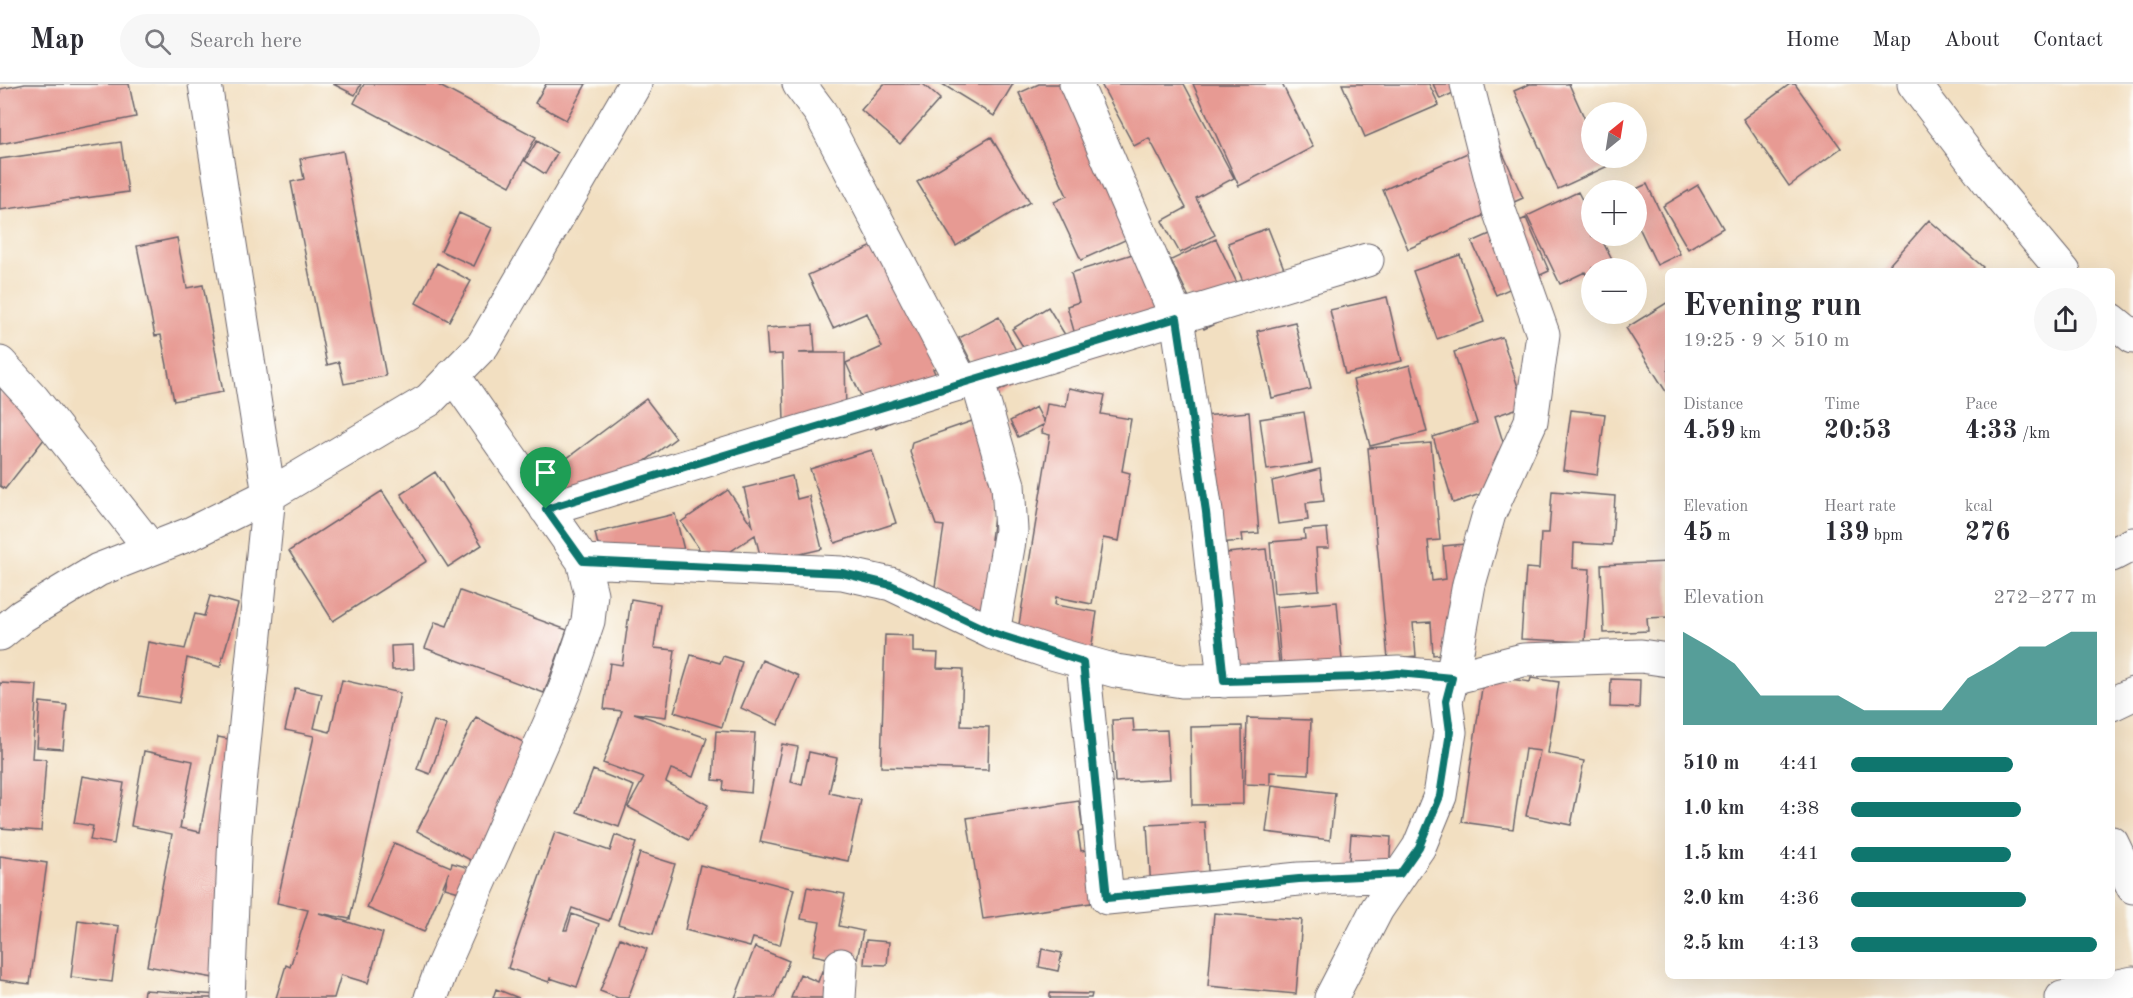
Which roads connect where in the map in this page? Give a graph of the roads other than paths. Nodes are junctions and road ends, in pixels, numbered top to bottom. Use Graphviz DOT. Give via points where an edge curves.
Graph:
graph roads {
  1 [pos="205,84"];
  2 [pos="635,84"];
  3 [pos="1076,84"];
  4 [pos="1467,84"];
  5 [pos="1914,84"];
  6 [pos="808,88"];
  7 [pos="1367,260"];
  8 [pos="2061,268"];
  9 [pos="1177,318"];
  10 [pos="2115,322"];
  11 [pos="2133,337"];
  12 [pos="0,363"];
  13 [pos="453,375"];
  14 [pos="969,381"];
  15 [pos="269,495"];
  16 [pos="546,509"];
  17 [pos="2133,544"];
  18 [pos="151,549"];
  19 [pos="2115,553"];
  20 [pos="583,561"];
  21 [pos="993,633"];
  22 [pos="0,634"];
  23 [pos="1665,660"];
  24 [pos="1083,662"];
  25 [pos="1452,678"];
  26 [pos="1224,681"];
  27 [pos="2133,694"];
  28 [pos="2115,703"];
  29 [pos="2115,849"];
  30 [pos="1400,874"];
  31 [pos="2133,888"];
  32 [pos="841,965"];
  33 [pos="2133,984"];
  34 [pos="228,998"];
  35 [pos="431,998"];
  36 [pos="839,998"];
  37 [pos="1331,998"];
  38 [pos="2062,998"];
  1 -- 15 [label="street"];
  2 -- 13 [label="street" via="483,345"];
  3 -- 9 [label="street"];
  4 -- 25 [label="street" via="1498,210 1543,334 1531,421 1489,514 1468,584"];
  5 -- 8 [label="street"];
  6 -- 14 [label="street"];
  7 -- 9 [label="street"];
  9 -- 14 [label="street"];
  9 -- 26 [label="street" via="1206,512"];
  10 -- 11 [label="street"];
  12 -- 18 [label="street"];
  13 -- 15 [label="street" via="429,400"];
  13 -- 16 [label="street"];
  14 -- 16 [label="street"];
  14 -- 21 [label="street" via="1008,484 1011,530"];
  15 -- 18 [label="street"];
  15 -- 34 [label="street" via="235,833"];
  16 -- 20 [label="street"];
  17 -- 19 [label="street"];
  18 -- 22 [label="street" via="98,570 22,616"];
  20 -- 21 [label="street" via="842,573 891,585"];
  20 -- 35 [label="street" via="591,594 588,621 565,689"];
  21 -- 24 [label="street"];
  23 -- 25 [label="street" via="1641,656 1523,660"];
  24 -- 26 [label="street" via="1182,681"];
  24 -- 30 [label="street" via="1107,898 1299,879"];
  25 -- 26 [label="street" via="1398,673"];
  25 -- 30 [label="street" via="1446,701 1450,732 1440,796 1419,847"];
  27 -- 28 [label="street"];
  29 -- 31 [label="street"];
  30 -- 37 [label="street" via="1377,909"];
  32 -- 36 [label="street"];
  33 -- 38 [label="street"];
}
